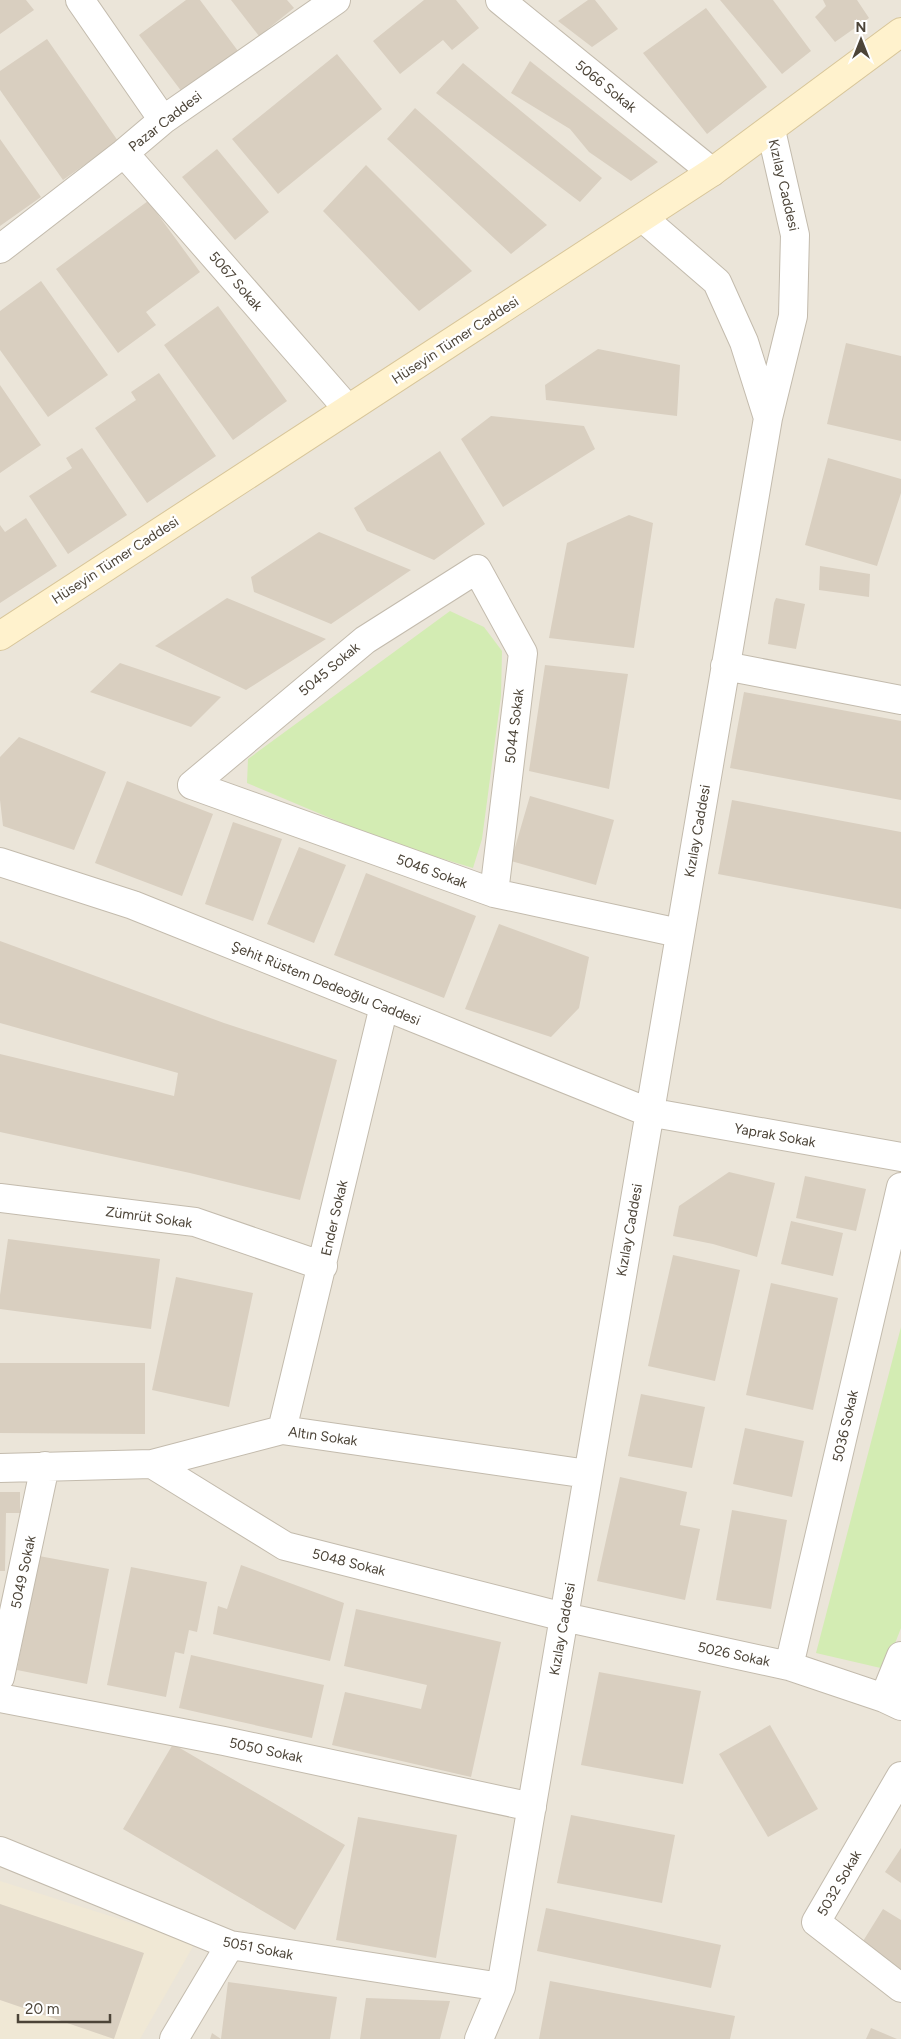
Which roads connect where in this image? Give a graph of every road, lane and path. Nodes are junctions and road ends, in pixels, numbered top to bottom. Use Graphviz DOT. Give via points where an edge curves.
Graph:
graph roads {
  1 [pos="80,0"];
  2 [pos="336,0"];
  3 [pos="500,0"];
  4 [pos="901,32"];
  5 [pos="163,120"];
  6 [pos="771,130"];
  7 [pos="124,153"];
  8 [pos="712,172"];
  9 [pos="643,218"];
  10 [pos="0,249"];
  11 [pos="347,408"];
  12 [pos="768,418"];
  13 [pos="477,569"];
  14 [pos="0,636"];
  15 [pos="725,666"];
  16 [pos="901,700"];
  17 [pos="192,785"];
  18 [pos="0,862"];
  19 [pos="494,894"];
  20 [pos="679,933"];
  21 [pos="384,1006"];
  22 [pos="648,1112"];
  23 [pos="901,1157"];
  24 [pos="901,1187"];
  25 [pos="0,1198"];
  26 [pos="323,1266"];
  27 [pos="282,1430"];
  28 [pos="152,1464"];
  29 [pos="45,1466"];
  30 [pos="0,1468"];
  31 [pos="588,1474"];
  32 [pos="564,1617"];
  33 [pos="901,1656"];
  34 [pos="789,1666"];
  35 [pos="0,1678"];
  36 [pos="0,1698"];
  37 [pos="893,1702"];
  38 [pos="901,1776"];
  39 [pos="532,1807"];
  40 [pos="0,1851"];
  41 [pos="230,1945"];
  42 [pos="501,1987"];
  43 [pos="901,1988"];
  44 [pos="174,2039"];
  45 [pos="479,2039"];
  1 -- 5 [label="street"];
  2 -- 5 [label="street, Pazar Caddesi"];
  3 -- 8 [label="street, 5066 Sokak"];
  4 -- 6 [label="main road, Hüseyin Tümer Caddesi"];
  5 -- 7 [label="street, Pazar Caddesi"];
  6 -- 8 [label="main road, Hüseyin Tümer Caddesi"];
  6 -- 12 [label="street, Kızılay Caddesi" via="796,235 793,316"];
  7 -- 10 [label="street, Pazar Caddesi"];
  7 -- 11 [label="street, 5067 Sokak"];
  8 -- 9 [label="main road, Hüseyin Tümer Caddesi"];
  9 -- 11 [label="main road, Hüseyin Tümer Caddesi"];
  9 -- 12 [label="street, Kızılay Caddesi" via="717,282 744,342"];
  11 -- 14 [label="main road, Hüseyin Tümer Caddesi"];
  12 -- 15 [label="street, Kızılay Caddesi"];
  13 -- 17 [label="street, 5045 Sokak" via="365,640"];
  13 -- 19 [label="street, 5044 Sokak" via="523,654"];
  15 -- 16 [label="street"];
  15 -- 20 [label="street, Kızılay Caddesi"];
  17 -- 19 [label="street, 5046 Sokak"];
  18 -- 21 [label="street, Şehit Rüstem Dedeoğlu Caddesi" via="133,905"];
  19 -- 20 [label="street, 5046 Sokak"];
  20 -- 22 [label="street, Kızılay Caddesi"];
  21 -- 22 [label="street, Şehit Rüstem Dedeoğlu Caddesi"];
  21 -- 26 [label="street, Ender Sokak"];
  22 -- 23 [label="street, Yaprak Sokak"];
  22 -- 31 [label="street, Kızılay Caddesi"];
  24 -- 34 [label="street, 5036 Sokak"];
  25 -- 26 [label="street, Zümrüt Sokak" via="195,1222"];
  26 -- 27 [label="street, Ender Sokak"];
  27 -- 28 [label="street, Altın Sokak"];
  27 -- 31 [label="street, Altın Sokak"];
  28 -- 29 [label="street, Altın Sokak"];
  28 -- 32 [label="street, 5048 Sokak" via="285,1546"];
  29 -- 30 [label="street, Altın Sokak"];
  29 -- 35 [label="street, 5049 Sokak"];
  31 -- 32 [label="street, Kızılay Caddesi"];
  32 -- 34 [label="street, 5026 Sokak"];
  32 -- 39 [label="street, Kızılay Caddesi"];
  33 -- 37 [label="street"];
  34 -- 37 [label="street, 5026 Sokak"];
  36 -- 39 [label="street, 5050 Sokak" via="224,1741"];
  38 -- 43 [label="street, 5032 Sokak" via="816,1922"];
  39 -- 42 [label="street, Kızılay Caddesi"];
  40 -- 41 [label="street, 5051 Sokak"];
  41 -- 42 [label="street, 5051 Sokak"];
  41 -- 44 [label="street"];
  42 -- 45 [label="street, Kızılay Caddesi"];
}
